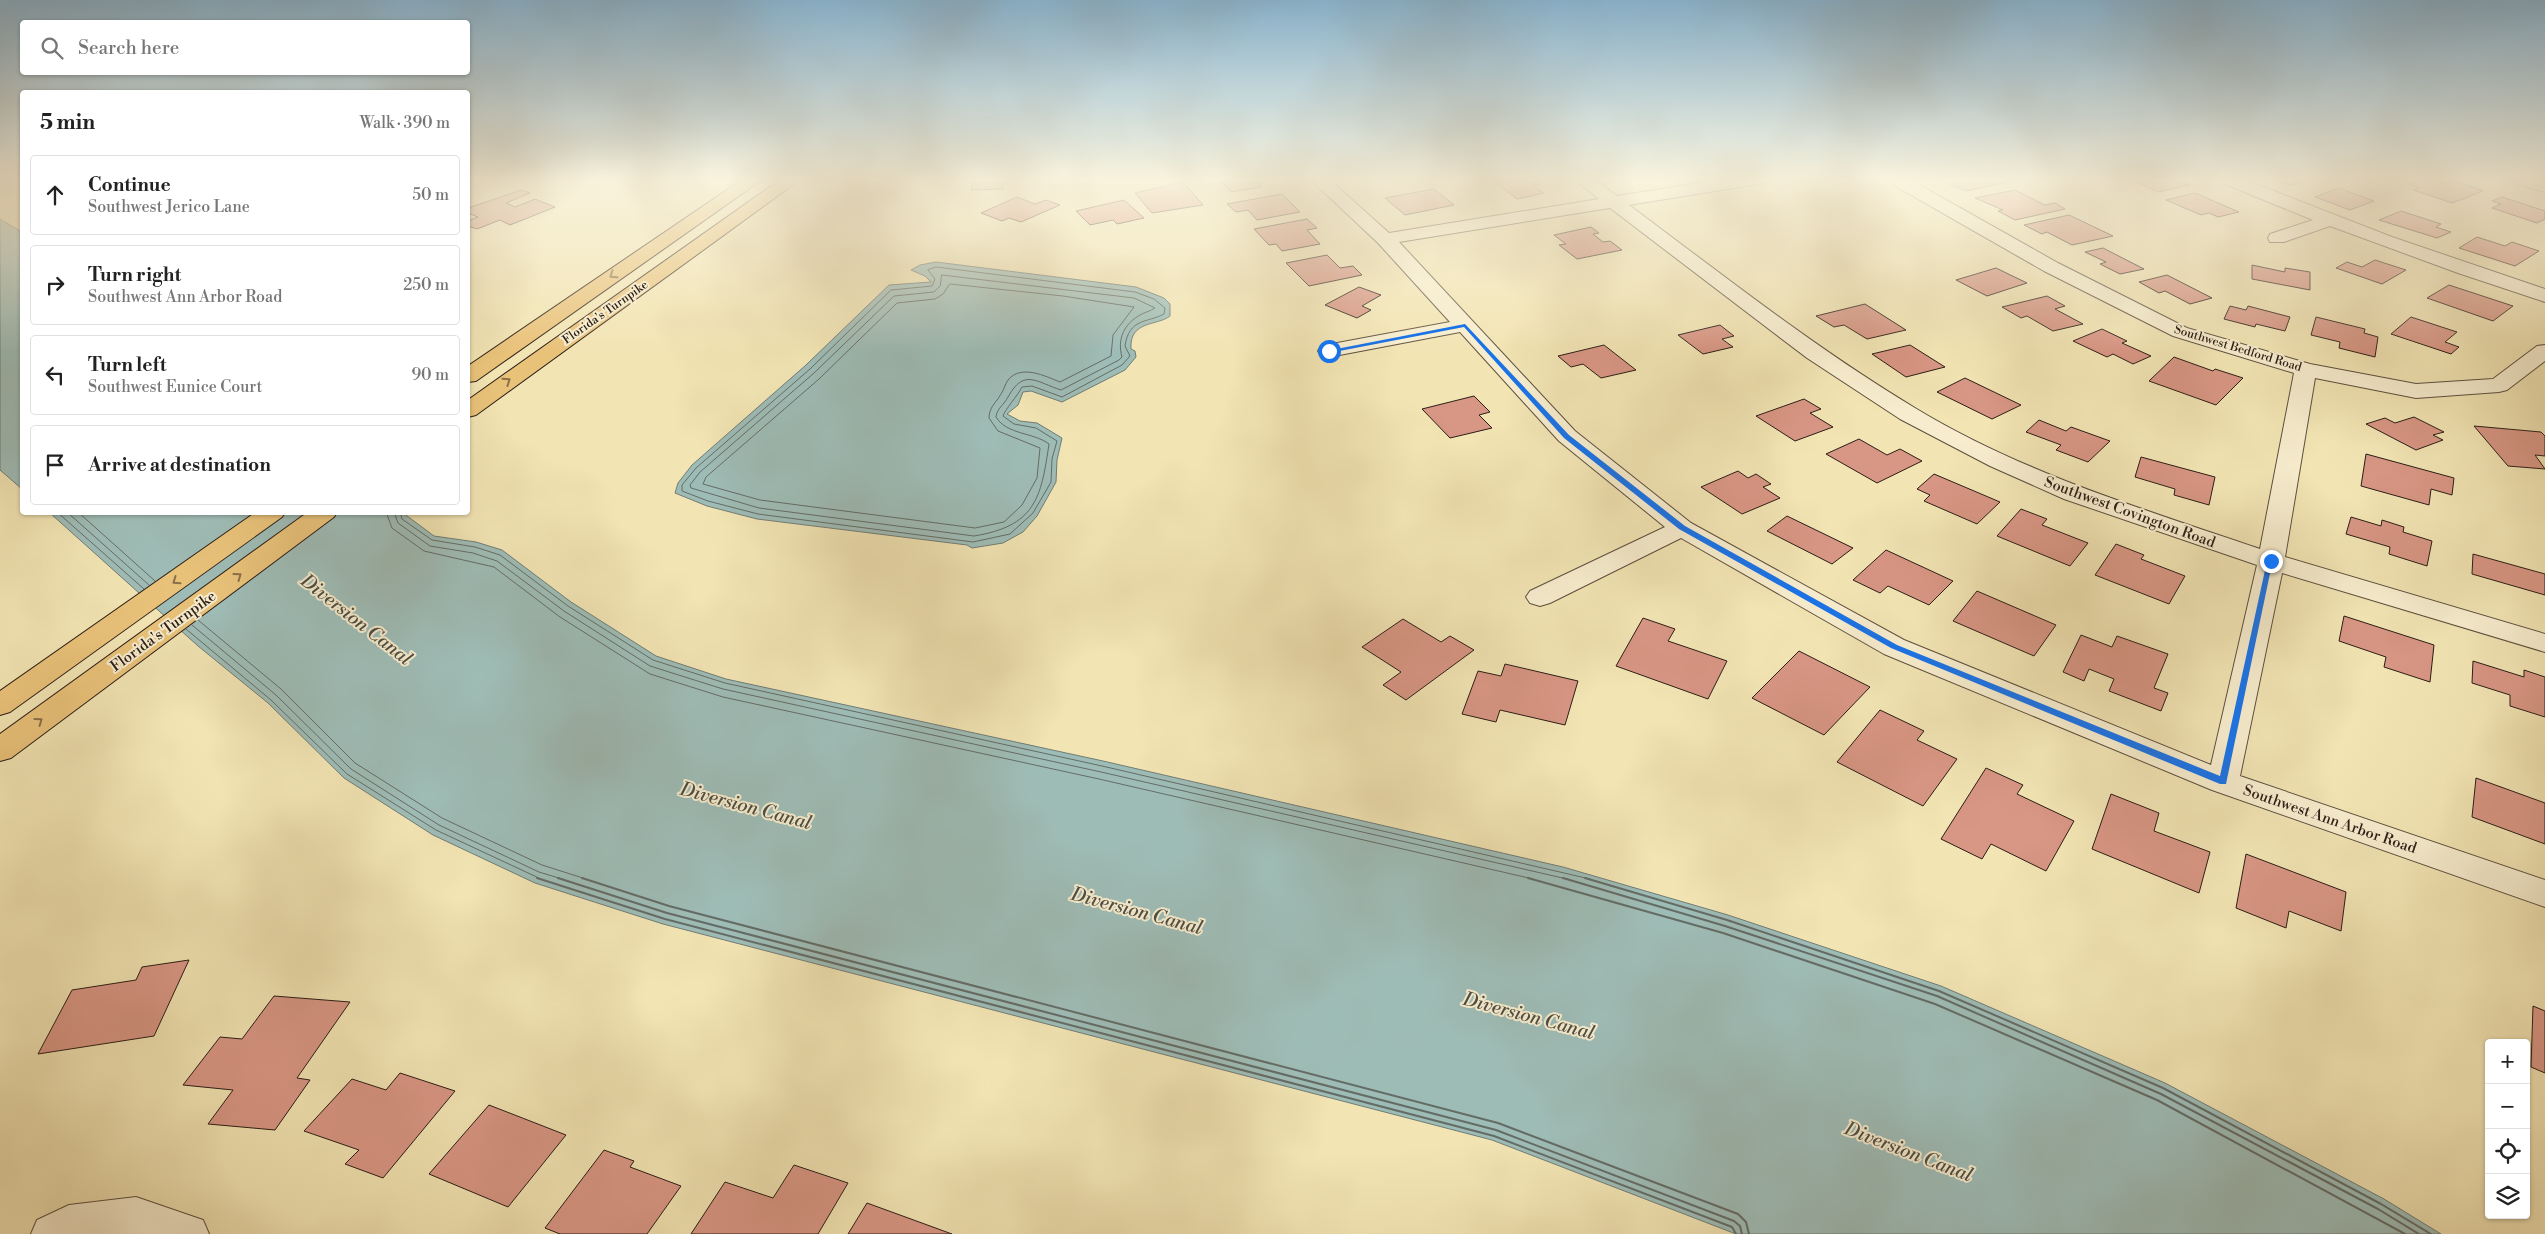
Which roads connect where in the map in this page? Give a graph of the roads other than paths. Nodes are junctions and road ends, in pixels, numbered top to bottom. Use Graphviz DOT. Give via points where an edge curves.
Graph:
graph roads {
  1 [pos="670,237"];
  2 [pos="711,237"];
  3 [pos="1381,237"];
  4 [pos="1405,237"];
  5 [pos="1660,237"];
  6 [pos="1997,237"];
  7 [pos="2281,237"];
  8 [pos="2373,237"];
  9 [pos="2277,238"];
  10 [pos="1385,240"];
  11 [pos="2545,296"];
  12 [pos="1465,325"];
  13 [pos="1329,351"];
  14 [pos="2545,351"];
  15 [pos="2306,370"];
  16 [pos="470,375"];
  17 [pos="470,409"];
  18 [pos="270,515"];
  19 [pos="321,515"];
  20 [pos="1682,528"];
  21 [pos="2271,561"];
  22 [pos="1540,597"];
  23 [pos="2545,642"];
  24 [pos="0,705"];
  25 [pos="0,750"];
  26 [pos="2223,782"];
  27 [pos="2545,894"];
  28 [pos="52,1234"];
  29 [pos="188,1234"];
  1 -- 16 [label="highway, Florida's Turnpike, one-way"];
  17 -- 2 [label="highway, Florida's Turnpike, one-way"];
  3 -- 10 [label="street, Southwest Ann Arbor Road"];
  4 -- 10 [label="street"];
  5 -- 21 [label="street, Southwest Covington Road" via="1815,353 1908,414 1998,461 2073,494"];
  6 -- 15 [label="street, Southwest Bedford Road" via="2180,332"];
  7 -- 9 [label="street"];
  8 -- 11 [label="street"];
  10 -- 12 [label="street, Southwest Ann Arbor Road"];
  12 -- 13 [label="street"];
  12 -- 20 [label="street, Southwest Ann Arbor Road" via="1567,436"];
  14 -- 15 [label="street, Southwest Bedford Road" via="2499,384 2416,391"];
  15 -- 21 [label="street"];
  18 -- 24 [label="highway, one-way"];
  25 -- 19 [label="highway, Florida's Turnpike, one-way"];
  20 -- 22 [label="street"];
  20 -- 26 [label="street, Southwest Ann Arbor Road" via="1894,646"];
  21 -- 23 [label="street, Southwest Covington Road"];
  21 -- 26 [label="street"];
  26 -- 27 [label="street, Southwest Ann Arbor Road"];
  28 -- 29 [label="street" via="69,1225 136,1217"];
}
